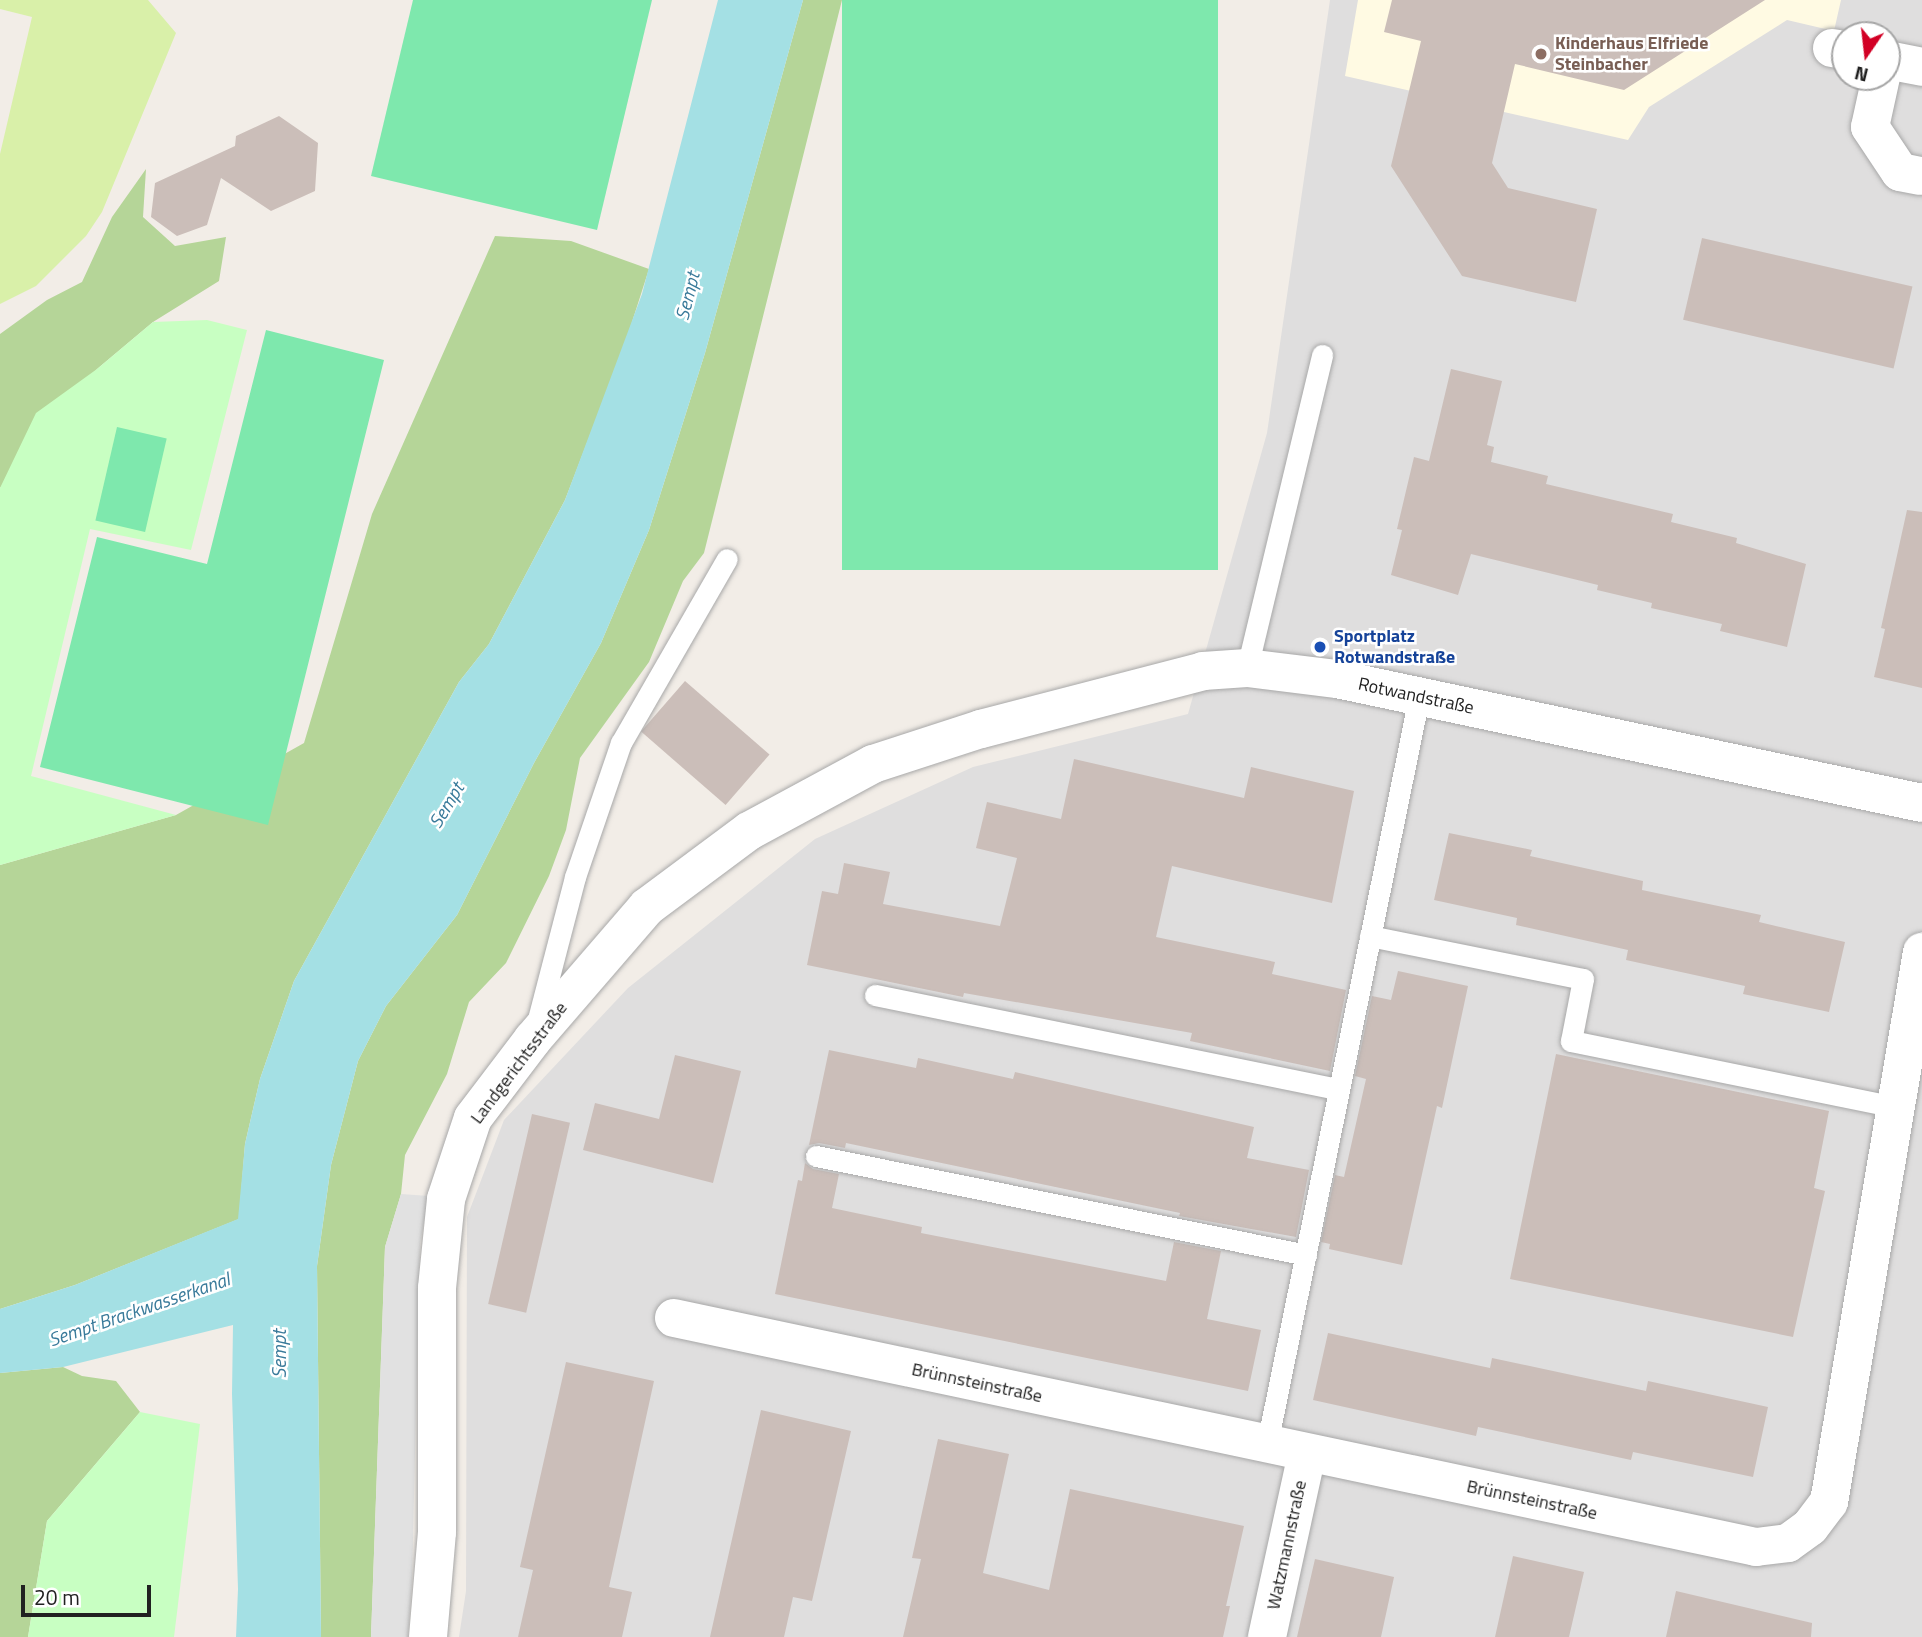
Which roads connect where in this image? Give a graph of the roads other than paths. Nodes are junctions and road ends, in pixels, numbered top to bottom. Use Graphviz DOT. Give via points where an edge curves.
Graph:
graph roads {
  1 [pos="1901,63"];
  2 [pos="1922,67"];
  3 [pos="1878,91"];
  4 [pos="1920,176"];
  5 [pos="1322,355"];
  6 [pos="727,559"];
  7 [pos="1247,668"];
  8 [pos="1419,697"];
  9 [pos="873,764"];
  10 [pos="1922,803"];
  11 [pos="1370,936"];
  12 [pos="1922,952"];
  13 [pos="875,995"];
  14 [pos="533,1039"];
  15 [pos="1339,1089"];
  16 [pos="1896,1107"];
  17 [pos="816,1156"];
  18 [pos="1306,1255"];
  19 [pos="674,1318"];
  20 [pos="1267,1444"];
  21 [pos="1307,1453"];
  22 [pos="428,1637"];
  23 [pos="1267,1637"];
  1 -- 2 [label="street"];
  3 -- 4 [label="street" via="1870,127 1900,172"];
  5 -- 7 [label="lane"];
  6 -- 14 [label="lane" via="621,743 575,877"];
  7 -- 8 [label="street, Rotwandstraße" via="1337,679"];
  7 -- 9 [label="street, Rotwandstraße" via="1203,671 981,729"];
  8 -- 10 [label="street, Rotwandstraße"];
  8 -- 11 [label="lane"];
  9 -- 14 [label="street, Landgerichtsstraße" via="749,831 647,907"];
  11 -- 15 [label="lane"];
  11 -- 16 [label="lane" via="1583,979 1570,1041"];
  12 -- 16 [label="street, Brünnsteinstraße"];
  13 -- 15 [label="lane"];
  14 -- 22 [label="street, Landgerichtsstraße" via="473,1118 446,1199 436,1288 437,1532"];
  15 -- 18 [label="lane"];
  16 -- 21 [label="street, Brünnsteinstraße" via="1829,1502 1810,1527 1788,1543 1756,1547"];
  17 -- 18 [label="lane"];
  18 -- 20 [label="lane"];
  19 -- 20 [label="street, Brünnsteinstraße"];
  20 -- 21 [label="street, Brünnsteinstraße"];
  21 -- 23 [label="street, Watzmannstraße"];
}
